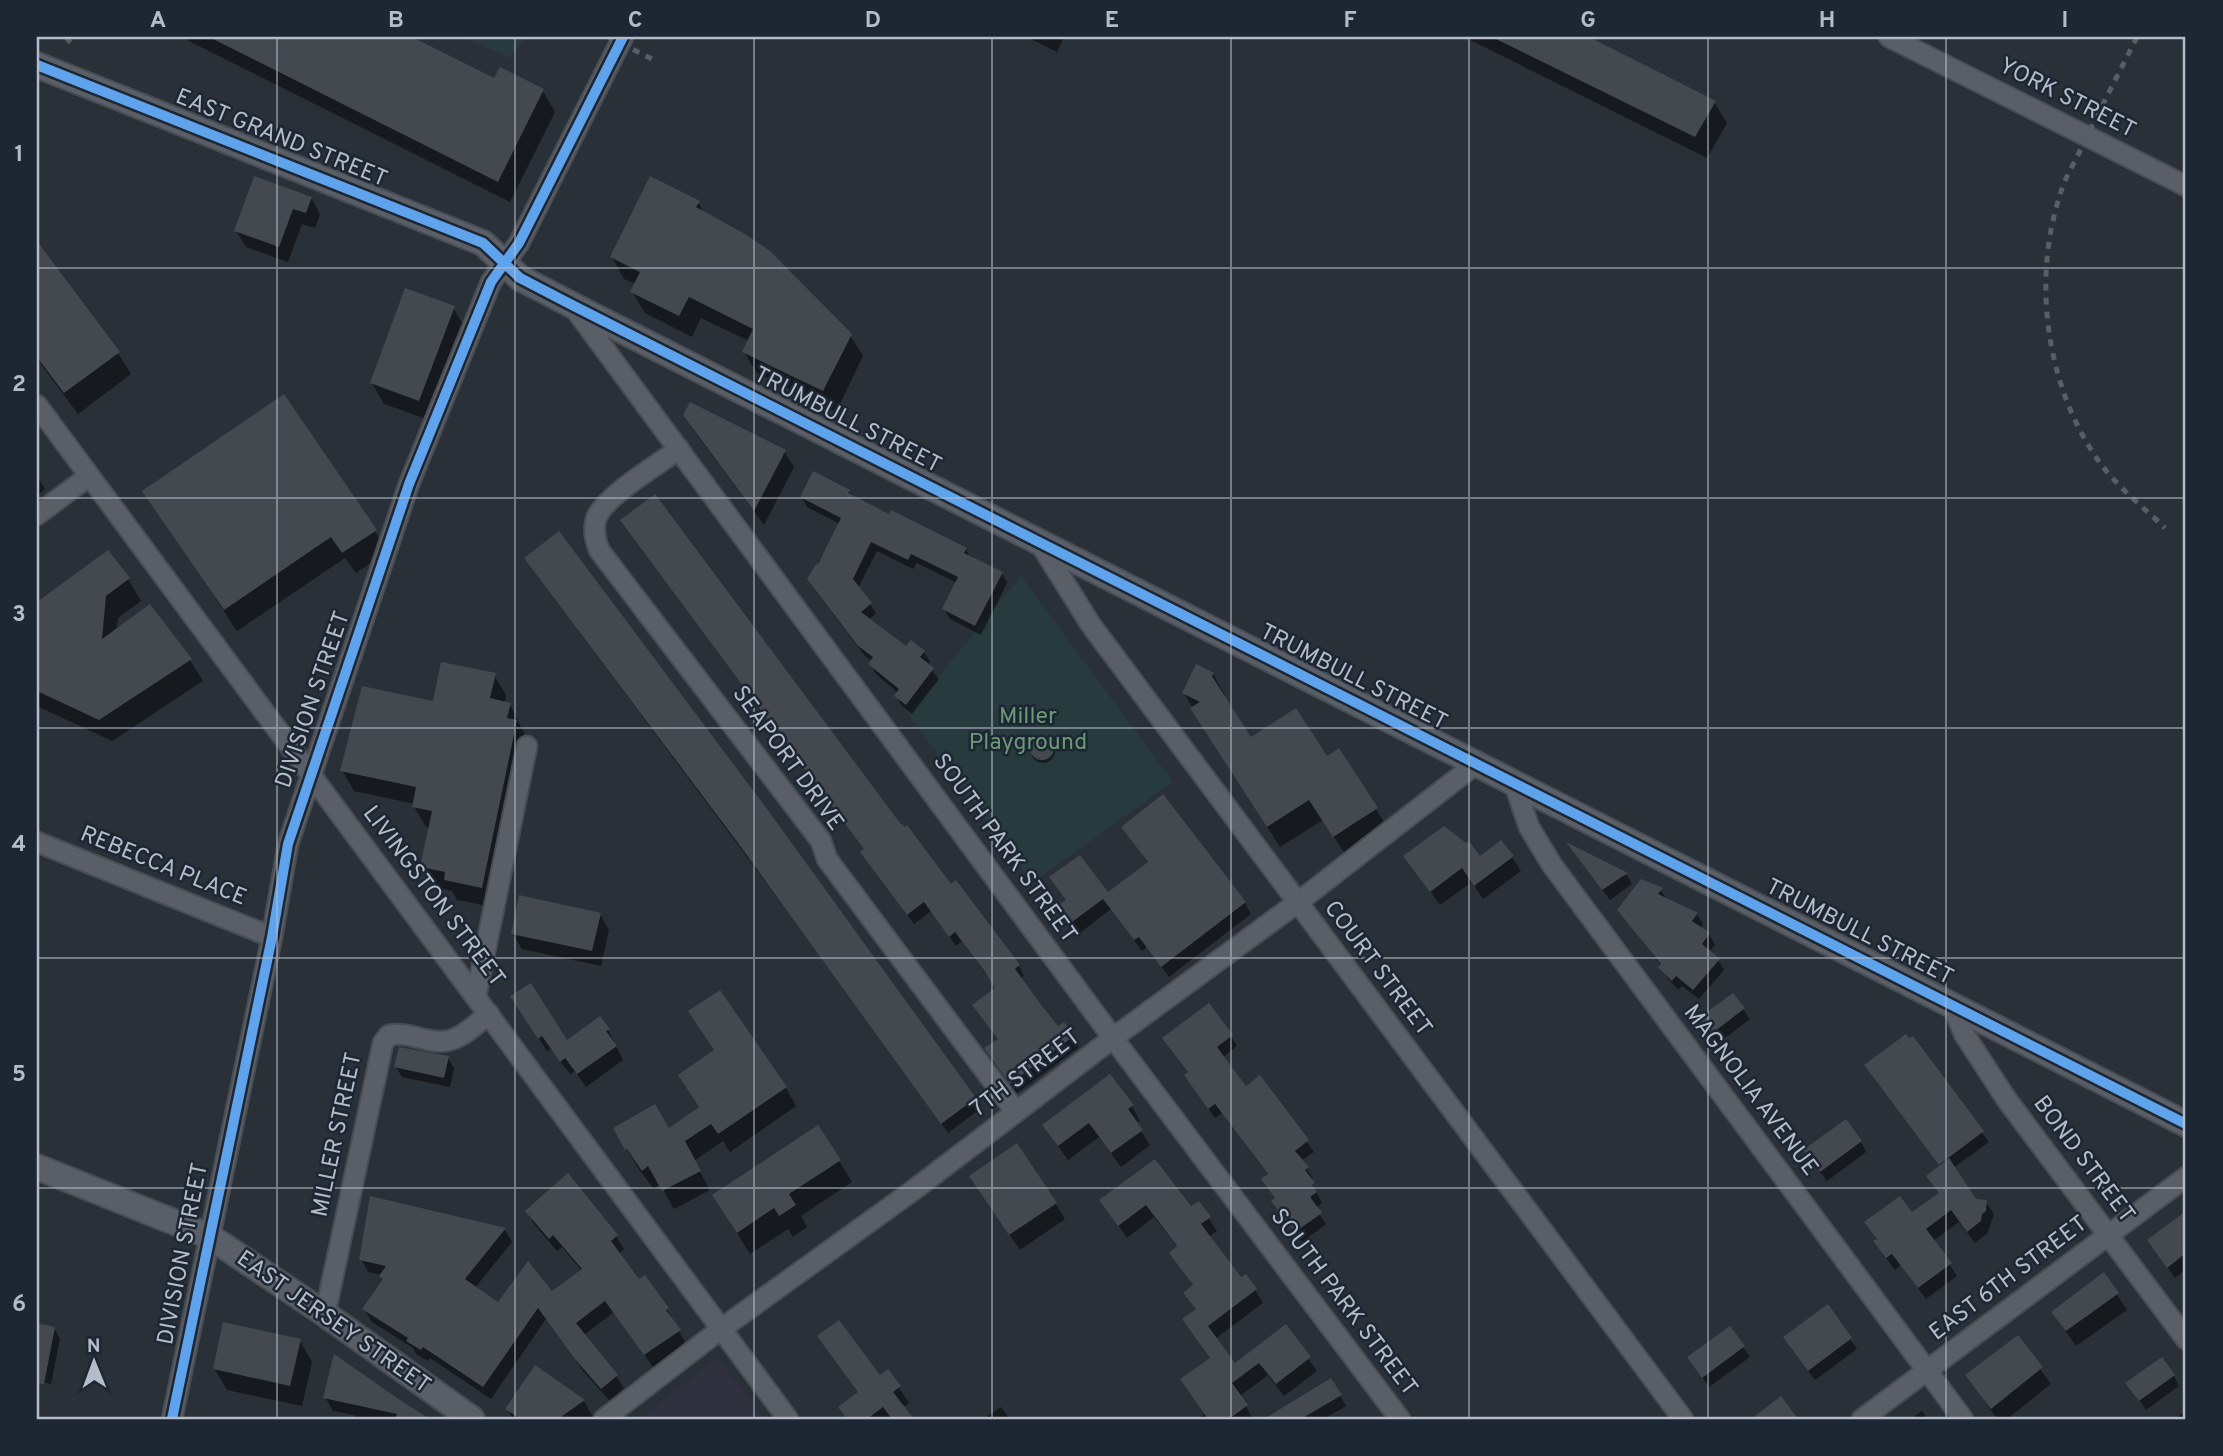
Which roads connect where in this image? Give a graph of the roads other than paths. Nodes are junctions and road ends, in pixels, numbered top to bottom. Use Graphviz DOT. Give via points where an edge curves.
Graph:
graph roads {
  1 [pos="623,37"];
  2 [pos="1889,37"];
  3 [pos="37,65"];
  4 [pos="2186,187"];
  5 [pos="504,263"];
  6 [pos="572,305"];
  7 [pos="37,405"];
  8 [pos="679,449"];
  9 [pos="89,476"];
  10 [pos="37,514"];
  11 [pos="1039,542"];
  12 [pos="527,746"];
  13 [pos="1476,764"];
  14 [pos="311,776"];
  15 [pos="1514,783"];
  16 [pos="37,842"];
  17 [pos="1297,903"];
  18 [pos="272,937"];
  19 [pos="476,996"];
  20 [pos="1952,1004"];
  21 [pos="489,1014"];
  22 [pos="1113,1038"];
  23 [pos="1016,1112"];
  24 [pos="2186,1124"];
  25 [pos="37,1167"];
  26 [pos="2186,1177"];
  27 [pos="2109,1234"];
  28 [pos="209,1237"];
  29 [pos="325,1314"];
  30 [pos="721,1329"];
  31 [pos="2186,1339"];
  32 [pos="1926,1371"];
  33 [pos="172,1419"];
  34 [pos="472,1419"];
  35 [pos="604,1419"];
  36 [pos="789,1419"];
  37 [pos="1400,1419"];
  38 [pos="1683,1419"];
  39 [pos="1861,1419"];
  40 [pos="1963,1419"];
  1 -- 5 [label="street, DIVISION STREET" via="519,243"];
  2 -- 4 [label="street, YORK STREET"];
  3 -- 5 [label="street, EAST GRAND STREET" via="483,243"];
  5 -- 6 [label="street, TRUMBULL STREET" via="520,278"];
  5 -- 14 [label="street, DIVISION STREET" via="491,282 409,484"];
  6 -- 8 [label="street, SOUTH PARK STREET"];
  6 -- 11 [label="street, TRUMBULL STREET"];
  7 -- 9 [label="street, LIVINGSTON STREET"];
  8 -- 22 [label="street, SOUTH PARK STREET"];
  8 -- 23 [label="street, SEAPORT DRIVE" via="607,502 597,517 594,534 599,550 821,841 827,859"];
  9 -- 10 [label="street"];
  9 -- 14 [label="street, LIVINGSTON STREET"];
  11 -- 13 [label="street, TRUMBULL STREET"];
  11 -- 17 [label="street, COURT STREET" via="1091,625"];
  12 -- 19 [label="street"];
  13 -- 15 [label="street, TRUMBULL STREET"];
  13 -- 17 [label="street, 7TH STREET"];
  14 -- 18 [label="street, DIVISION STREET" via="288,844"];
  14 -- 19 [label="street, LIVINGSTON STREET"];
  15 -- 20 [label="street, TRUMBULL STREET"];
  15 -- 32 [label="street, MAGNOLIA AVENUE" via="1529,827 1552,865"];
  16 -- 18 [label="street, REBECCA PLACE"];
  17 -- 22 [label="street, 7TH STREET"];
  17 -- 38 [label="street, COURT STREET"];
  18 -- 28 [label="street, DIVISION STREET"];
  19 -- 21 [label="street, LIVINGSTON STREET"];
  20 -- 24 [label="street, TRUMBULL STREET"];
  20 -- 27 [label="street, BOND STREET" via="1964,1034 2007,1100"];
  21 -- 29 [label="street, MILLER STREET" via="454,1039 443,1042 399,1033 389,1035 383,1043"];
  21 -- 30 [label="street, LIVINGSTON STREET"];
  22 -- 23 [label="street, 7TH STREET"];
  22 -- 37 [label="street, SOUTH PARK STREET"];
  23 -- 30 [label="street, 7TH STREET"];
  25 -- 28 [label="street, EAST JERSEY STREET"];
  26 -- 27 [label="street, EAST 6TH STREET"];
  27 -- 31 [label="street, BOND STREET"];
  27 -- 32 [label="street, EAST 6TH STREET"];
  28 -- 29 [label="street, EAST JERSEY STREET"];
  28 -- 33 [label="street, DIVISION STREET"];
  29 -- 34 [label="street, EAST JERSEY STREET"];
  30 -- 35 [label="street, 7TH STREET"];
  30 -- 36 [label="street, LIVINGSTON STREET"];
  32 -- 39 [label="street, EAST 6TH STREET"];
  32 -- 40 [label="street, MAGNOLIA AVENUE"];
}
